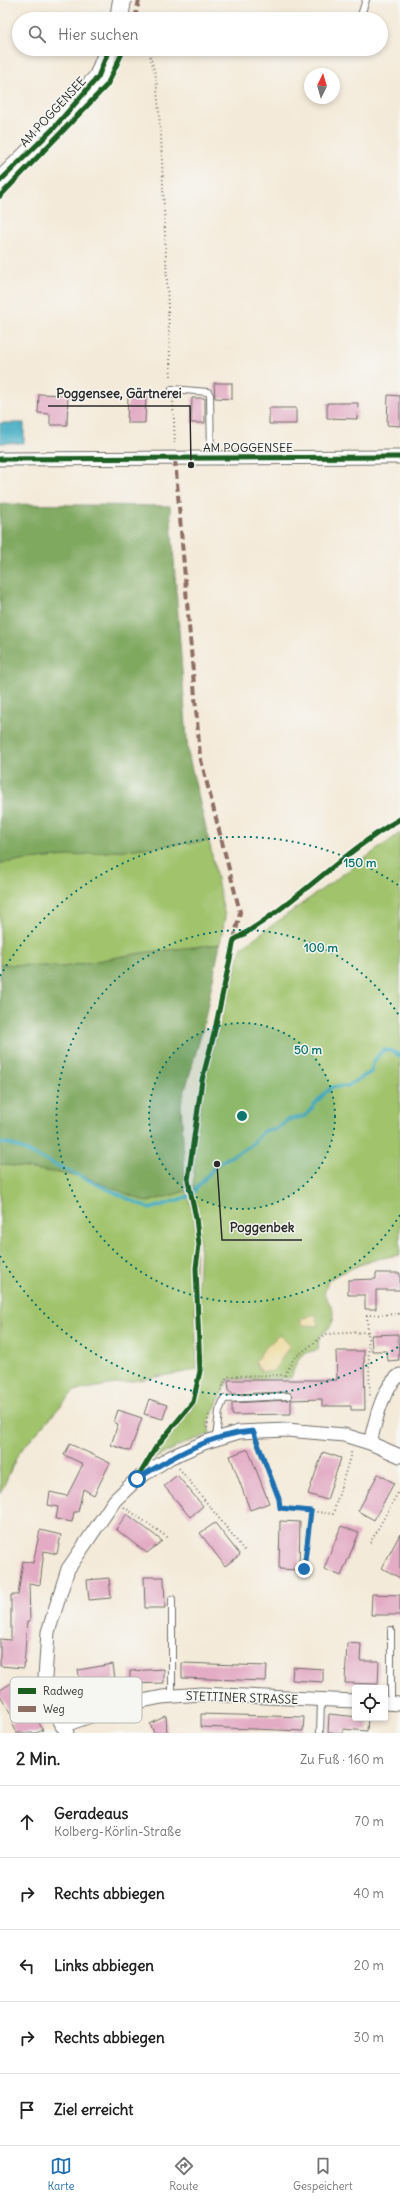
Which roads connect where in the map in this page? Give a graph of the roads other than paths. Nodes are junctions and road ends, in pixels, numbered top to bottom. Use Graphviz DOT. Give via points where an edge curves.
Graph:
graph roads {
  1 [pos="122,0"];
  2 [pos="366,0"];
  3 [pos="120,12"];
  4 [pos="362,12"];
  5 [pos="106,56"];
  6 [pos="0,181"];
  7 [pos="172,389"];
  8 [pos="400,457"];
  9 [pos="211,458"];
  10 [pos="0,459"];
  11 [pos="400,1375"];
  12 [pos="288,1396"];
  13 [pos="216,1440"];
  14 [pos="370,1443"];
  15 [pos="400,1456"];
  16 [pos="172,1599"];
  17 [pos="391,1630"];
  18 [pos="45,1677"];
  19 [pos="172,1696"];
  20 [pos="142,1701"];
  21 [pos="321,1701"];
  22 [pos="352,1701"];
  23 [pos="392,1703"];
  24 [pos="80,1723"];
  25 [pos="64,1730"];
  26 [pos="320,1733"];
  1 -- 3 [label="street"];
  2 -- 4 [label="lane"];
  5 -- 6 [label="street, AM POGGENSEE" via="98,77 52,129"];
  7 -- 9 [label="lane" via="208,392 210,395"];
  8 -- 9 [label="street, AM POGGENSEE"];
  9 -- 10 [label="street, AM POGGENSEE"];
  11 -- 14 [label="street" via="393,1379 377,1414"];
  12 -- 13 [label="lane" via="224,1399 219,1411"];
  13 -- 14 [label="street" via="239,1432 286,1430 356,1438"];
  13 -- 18 [label="street" via="171,1457 137,1479 115,1500 68,1569 48,1632"];
  14 -- 15 [label="street"];
  16 -- 19 [label="lane"];
  17 -- 23 [label="lane"];
  19 -- 20 [label="street, STETTINER STRASSE"];
  19 -- 21 [label="street, STETTINER STRASSE" via="201,1694"];
  21 -- 22 [label="street, STETTINER STRASSE"];
  21 -- 26 [label="lane"];
  24 -- 25 [label="street, STETTINER STRASSE"];
}
